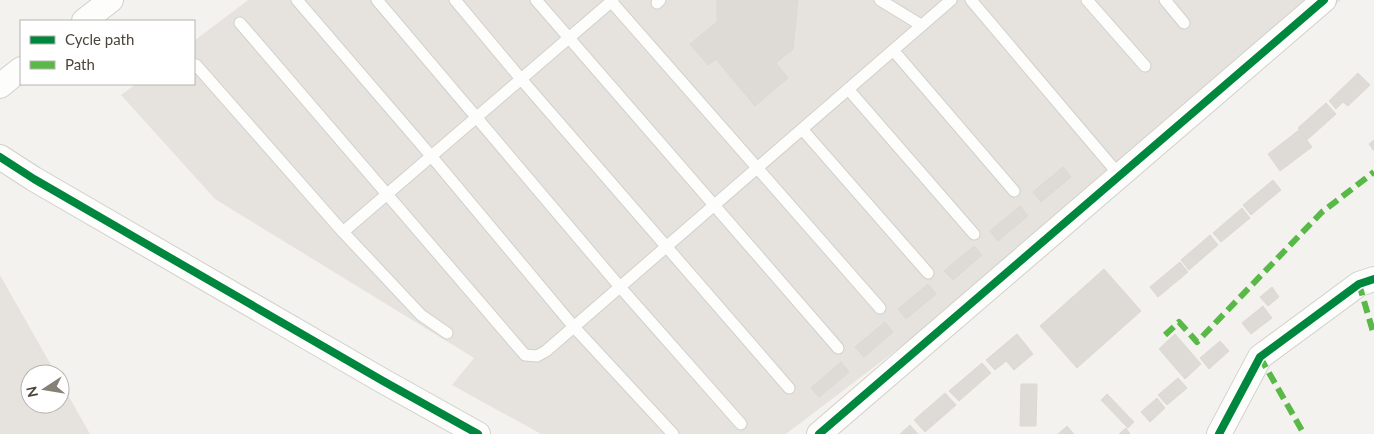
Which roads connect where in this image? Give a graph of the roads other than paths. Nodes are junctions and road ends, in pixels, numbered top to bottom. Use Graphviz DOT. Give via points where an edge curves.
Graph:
graph roads {
  1 [pos="111,0"];
  2 [pos="297,0"];
  3 [pos="377,0"];
  4 [pos="455,0"];
  5 [pos="536,0"];
  6 [pos="611,0"];
  7 [pos="880,0"];
  8 [pos="951,0"];
  9 [pos="972,0"];
  10 [pos="1087,0"];
  11 [pos="1165,0"];
  12 [pos="1322,1"];
  13 [pos="85,20"];
  14 [pos="240,23"];
  15 [pos="1184,23"];
  16 [pos="921,25"];
  17 [pos="569,38"];
  18 [pos="893,50"];
  19 [pos="196,65"];
  20 [pos="1145,66"];
  21 [pos="20,71"];
  22 [pos="521,80"];
  23 [pos="0,86"];
  24 [pos="848,89"];
  25 [pos="477,118"];
  26 [pos="802,129"];
  27 [pos="0,157"];
  28 [pos="432,157"];
  29 [pos="757,168"];
  30 [pos="1120,176"];
  31 [pos="1014,191"];
  32 [pos="388,194"];
  33 [pos="714,206"];
  34 [pos="343,232"];
  35 [pos="974,234"];
  36 [pos="667,246"];
  37 [pos="928,273"];
  38 [pos="1374,279"];
  39 [pos="620,287"];
  40 [pos="880,308"];
  41 [pos="574,327"];
  42 [pos="447,333"];
  43 [pos="838,348"];
  44 [pos="790,388"];
  45 [pos="741,424"];
  46 [pos="478,434"];
  47 [pos="673,434"];
  48 [pos="819,434"];
  49 [pos="1218,434"];
  1 -- 13 [label="street"];
  2 -- 28 [label="lane"];
  3 -- 25 [label="lane"];
  4 -- 22 [label="lane"];
  5 -- 17 [label="lane"];
  6 -- 17 [label="lane"];
  6 -- 29 [label="lane"];
  7 -- 16 [label="lane"];
  8 -- 16 [label="lane"];
  9 -- 30 [label="lane"];
  10 -- 20 [label="lane"];
  11 -- 15 [label="lane"];
  12 -- 30 [label="street"];
  14 -- 32 [label="lane"];
  16 -- 18 [label="lane"];
  17 -- 22 [label="lane"];
  17 -- 33 [label="lane"];
  18 -- 24 [label="lane"];
  18 -- 31 [label="lane"];
  19 -- 34 [label="lane"];
  21 -- 23 [label="street"];
  22 -- 25 [label="lane"];
  22 -- 36 [label="lane"];
  24 -- 26 [label="lane"];
  24 -- 35 [label="lane"];
  25 -- 28 [label="lane"];
  25 -- 39 [label="lane"];
  26 -- 29 [label="lane"];
  26 -- 37 [label="lane"];
  27 -- 46 [label="street"];
  28 -- 32 [label="lane"];
  28 -- 41 [label="lane"];
  29 -- 33 [label="lane"];
  29 -- 40 [label="lane"];
  30 -- 48 [label="street"];
  32 -- 34 [label="lane"];
  32 -- 41 [label="lane" via="526,355 537,356 546,351"];
  33 -- 36 [label="lane"];
  33 -- 43 [label="lane"];
  34 -- 42 [label="lane" via="421,315"];
  36 -- 39 [label="lane"];
  36 -- 44 [label="lane"];
  38 -- 49 [label="street" via="1359,284 1260,358"];
  39 -- 41 [label="lane"];
  39 -- 45 [label="lane"];
  41 -- 47 [label="lane"];
}
